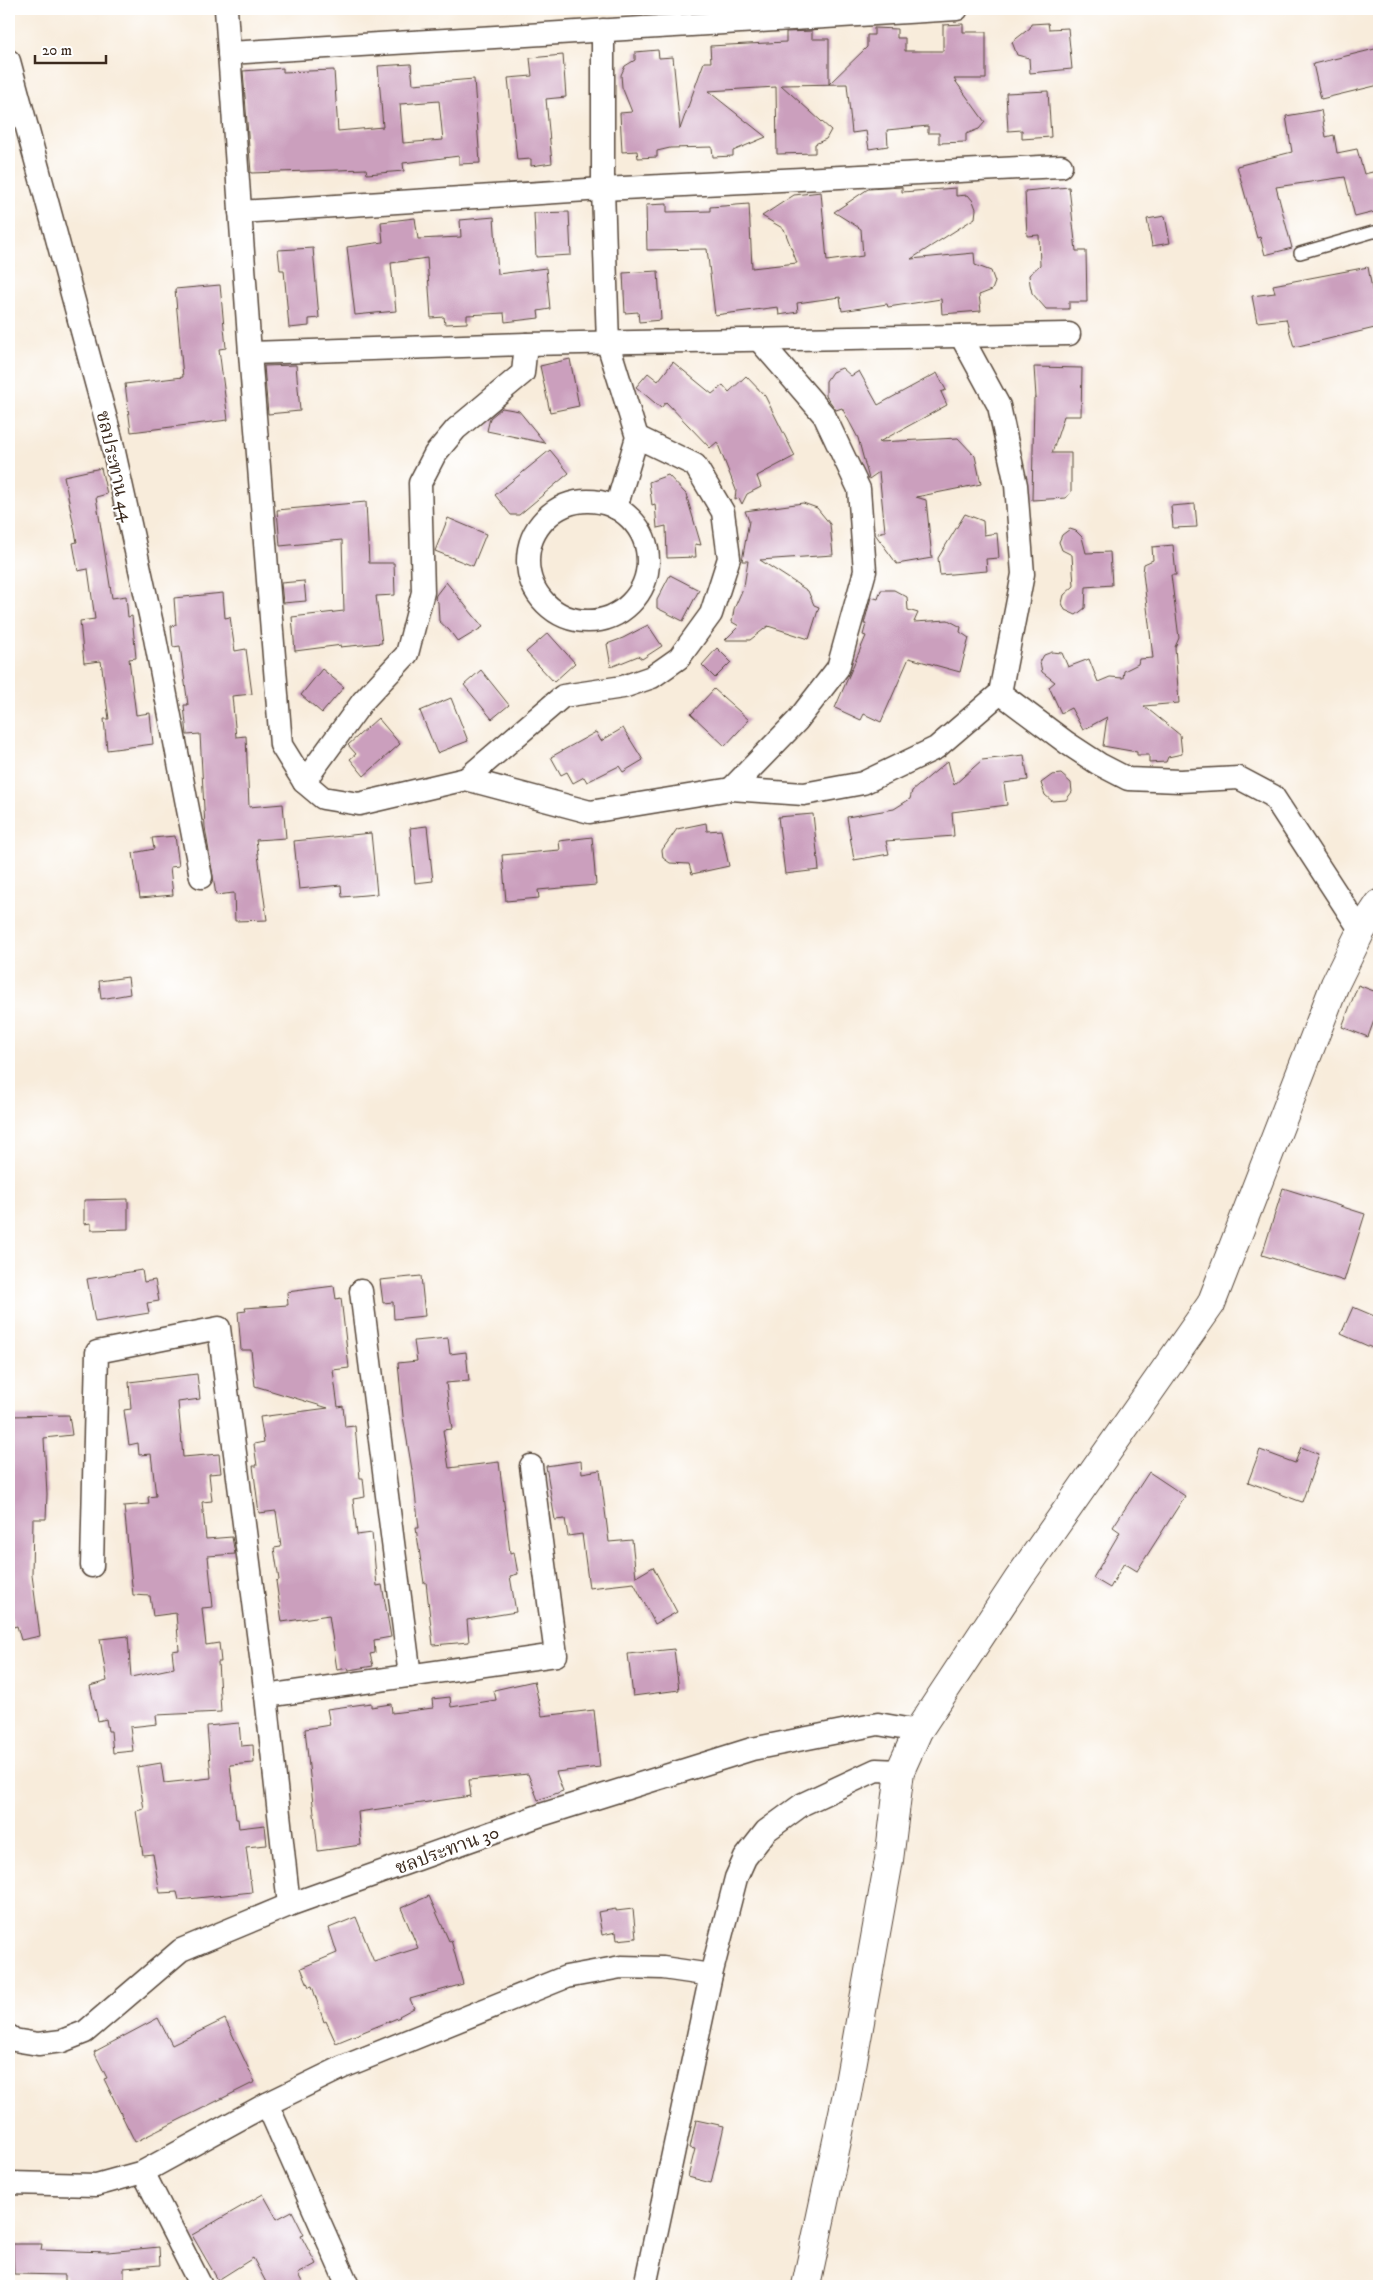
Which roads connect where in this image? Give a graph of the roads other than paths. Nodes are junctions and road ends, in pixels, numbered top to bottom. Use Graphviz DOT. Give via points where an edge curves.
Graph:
graph roads {
  1 [pos="226,9"];
  2 [pos="957,9"];
  3 [pos="603,30"];
  4 [pos="229,53"];
  5 [pos="9,61"];
  6 [pos="1061,166"];
  7 [pos="603,189"];
  8 [pos="240,212"];
  9 [pos="1379,232"];
  10 [pos="1300,253"];
  11 [pos="1070,334"];
  12 [pos="961,336"];
  13 [pos="760,340"];
  14 [pos="526,344"];
  15 [pos="608,344"];
  16 [pos="250,353"];
  17 [pos="637,437"];
  18 [pos="616,508"];
  19 [pos="1000,693"];
  20 [pos="466,779"];
  21 [pos="304,782"];
  22 [pos="731,789"];
  23 [pos="201,877"];
  24 [pos="1379,904"];
  25 [pos="1361,931"];
  26 [pos="361,1291"];
  27 [pos="531,1466"];
  28 [pos="92,1566"];
  29 [pos="410,1676"];
  30 [pos="266,1696"];
  31 [pos="918,1731"];
  32 [pos="900,1771"];
  33 [pos="289,1906"];
  34 [pos="711,1975"];
  35 [pos="9,2036"];
  36 [pos="267,2104"];
  37 [pos="143,2172"];
  38 [pos="9,2183"];
  39 [pos="202,2286"];
  40 [pos="348,2286"];
  41 [pos="646,2286"];
  42 [pos="806,2286"];
  1 -- 4 [label="street"];
  2 -- 3 [label="street"];
  3 -- 4 [label="street"];
  3 -- 7 [label="street"];
  4 -- 8 [label="street"];
  5 -- 23 [label="street, ชลประทาน 44" via="111,438 154,633"];
  6 -- 7 [label="street"];
  7 -- 8 [label="street"];
  7 -- 15 [label="street"];
  8 -- 16 [label="street"];
  9 -- 10 [label="lane"];
  11 -- 12 [label="street"];
  12 -- 13 [label="street"];
  12 -- 19 [label="street" via="999,406 1016,485 1022,574"];
  13 -- 15 [label="street"];
  13 -- 22 [label="street" via="824,415 859,489 865,571 838,668 798,721"];
  14 -- 15 [label="street"];
  14 -- 16 [label="street"];
  14 -- 21 [label="street" via="524,373 456,429 436,454 420,483 423,592 407,654 363,701"];
  15 -- 17 [label="street"];
  16 -- 21 [label="street" via="280,745"];
  17 -- 18 [label="street"];
  17 -- 20 [label="street" via="695,465 723,512 729,558 711,614 679,658 652,677 623,686 563,696"];
  18 -- 18 [label="street" via="635,522 645,541 648,562 643,587 631,605 596,622 560,616 532,587 527,566 529,545 535,531 549,514 567,504 596,501"];
  19 -- 22 [label="street" via="936,748 863,783 804,794"];
  19 -- 25 [label="street" via="1067,743 1128,779 1239,778 1273,796"];
  20 -- 21 [label="street" via="359,804 323,798"];
  20 -- 22 [label="street" via="590,812"];
  24 -- 25 [label="street"];
  25 -- 31 [label="street" via="1335,984 1211,1304 1019,1578"];
  26 -- 29 [label="street"];
  27 -- 29 [label="street" via="556,1655"];
  28 -- 30 [label="street" via="96,1352 219,1328"];
  29 -- 30 [label="street"];
  30 -- 33 [label="street"];
  31 -- 32 [label="street"];
  31 -- 33 [label="street, ชลประทาน 30" via="878,1724 752,1749 541,1815"];
  32 -- 34 [label="street" via="876,1770 844,1783 803,1804 766,1832 745,1858 736,1878"];
  32 -- 42 [label="street" via="889,1860 847,2094"];
  33 -- 35 [label="street, ชลประทาน 30" via="181,1950 85,2032 62,2041 38,2044 14,2040"];
  34 -- 36 [label="street" via="663,1968 621,1967 566,1977 343,2067"];
  34 -- 41 [label="street"];
  36 -- 37 [label="street"];
  36 -- 40 [label="street"];
  37 -- 38 [label="street" via="96,2185"];
  37 -- 39 [label="street"];
}
